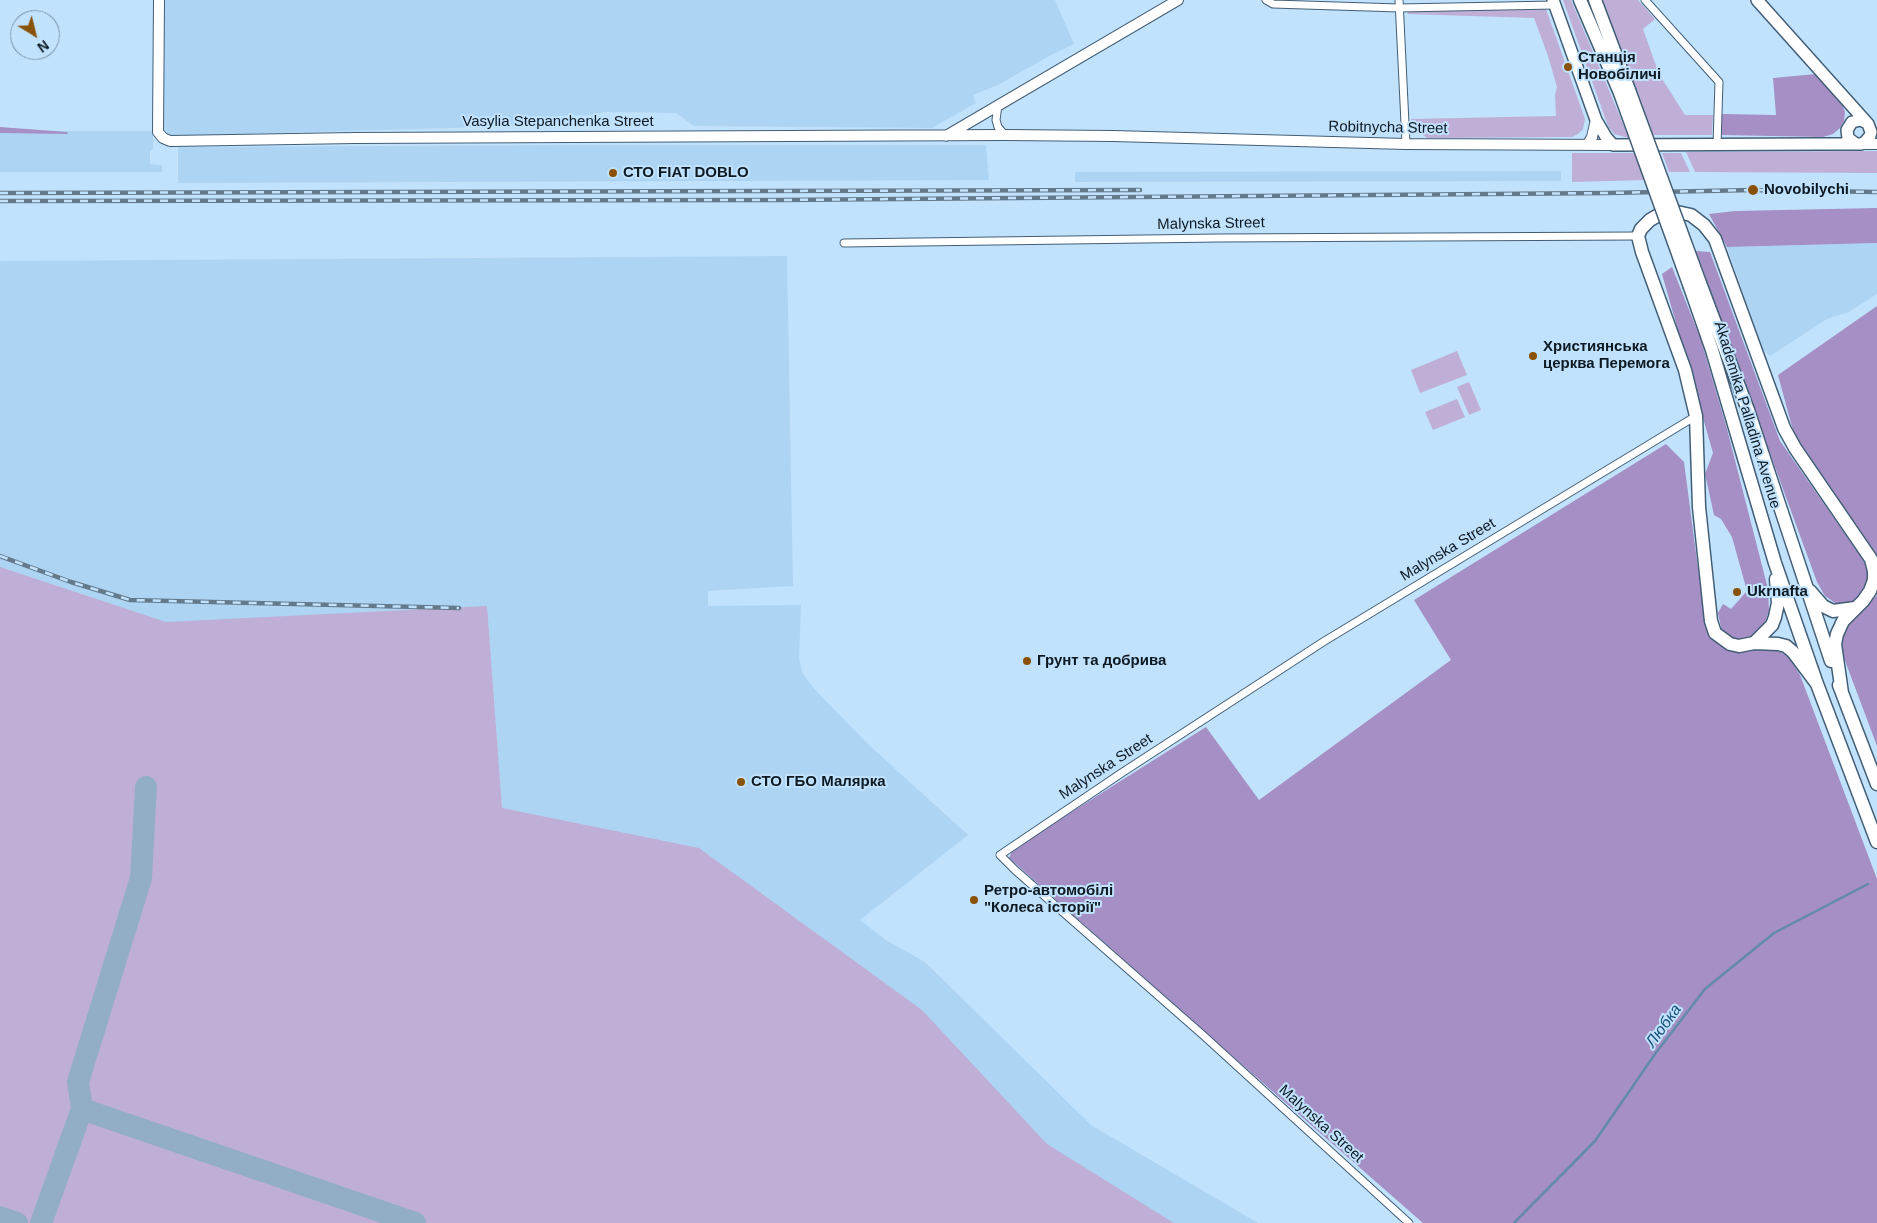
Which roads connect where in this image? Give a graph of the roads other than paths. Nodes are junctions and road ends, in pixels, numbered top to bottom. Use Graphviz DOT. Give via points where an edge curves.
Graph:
graph roads {
  1 [pos="159,0"];
  2 [pos="1178,0"];
  3 [pos="1266,0"];
  4 [pos="1580,0"];
  5 [pos="1595,0"];
  6 [pos="1645,0"];
  7 [pos="1757,0"];
  8 [pos="1554,3"];
  9 [pos="1399,4"];
  10 [pos="1625,92"];
  11 [pos="1851,104"];
  12 [pos="998,105"];
  13 [pos="1596,120"];
  14 [pos="1848,127"];
  15 [pos="1872,130"];
  16 [pos="1005,136"];
  17 [pos="945,137"];
  18 [pos="1406,144"];
  19 [pos="1588,144"];
  20 [pos="1830,144"];
  21 [pos="1859,144"];
  22 [pos="1877,144"];
  23 [pos="1613,145"];
  24 [pos="1717,145"];
  25 [pos="1638,236"];
  26 [pos="844,243"];
  27 [pos="1695,285"];
  28 [pos="1696,416"];
  29 [pos="1775,563"];
  30 [pos="1804,581"];
  31 [pos="1855,608"];
  32 [pos="1754,643"];
  33 [pos="1817,684"];
  34 [pos="1842,693"];
  35 [pos="1877,784"];
  36 [pos="1877,842"];
  37 [pos="1409,1223"];
  1 -- 17 [label="street, Vasylia Stepanchenka Street" via="158,132 170,141"];
  2 -- 12 [label="street"];
  3 -- 9 [label="street" via="1273,4"];
  4 -- 10 [label="highway, Akademika Palladina Avenue"];
  5 -- 10 [label="highway, Akademika Palladina Avenue"];
  6 -- 24 [label="street" via="1719,82"];
  7 -- 11 [label="main road"];
  8 -- 9 [label="street"];
  8 -- 13 [label="main road"];
  9 -- 18 [label="street"];
  10 -- 27 [label="highway, Akademika Palladina Avenue, bridge"];
  11 -- 14 [label="main road"];
  11 -- 15 [label="main road"];
  12 -- 16 [label="street" via="996,120"];
  12 -- 17 [label="street"];
  13 -- 19 [label="street"];
  13 -- 23 [label="main road"];
  14 -- 15 [label="main road" via="1856,120"];
  14 -- 20 [label="main road"];
  14 -- 21 [label="main road" via="1848,138"];
  15 -- 21 [label="main road" via="1868,139"];
  16 -- 17 [label="street, Robitnycha Street"];
  16 -- 18 [label="street, Robitnycha Street"];
  18 -- 19 [label="street, Robitnycha Street"];
  19 -- 23 [label="street, Robitnycha Street"];
  20 -- 21 [label="main road, Robitnycha Street"];
  20 -- 24 [label="main road, Robitnycha Street"];
  21 -- 22 [label="street"];
  23 -- 24 [label="main road, Robitnycha Street"];
  25 -- 26 [label="street, Malynska Street"];
  25 -- 28 [label="highway" via="1686,370"];
  25 -- 31 [label="highway" via="1650,220 1662,213 1677,212 1691,215 1715,239 1784,428 1870,559 1874,580 1870,591"];
  27 -- 29 [label="highway, Akademika Palladina Avenue"];
  27 -- 30 [label="highway, Akademika Palladina Avenue" via="1748,410"];
  28 -- 32 [label="highway" via="1700,508 1711,622 1715,633 1730,644"];
  28 -- 37 [label="street, Malynska Street" via="1323,642 1000,855"];
  29 -- 32 [label="highway" via="1778,603 1775,617 1772,625"];
  29 -- 33 [label="highway, Akademika Palladina Avenue"];
  30 -- 31 [label="highway" via="1823,606 1833,611"];
  30 -- 34 [label="highway, Akademika Palladina Avenue"];
  31 -- 34 [label="highway" via="1843,621 1835,644"];
  32 -- 33 [label="highway" via="1786,646"];
  33 -- 36 [label="highway, Akademika Palladina Avenue"];
  34 -- 35 [label="highway, Akademika Palladina Avenue"];
}
